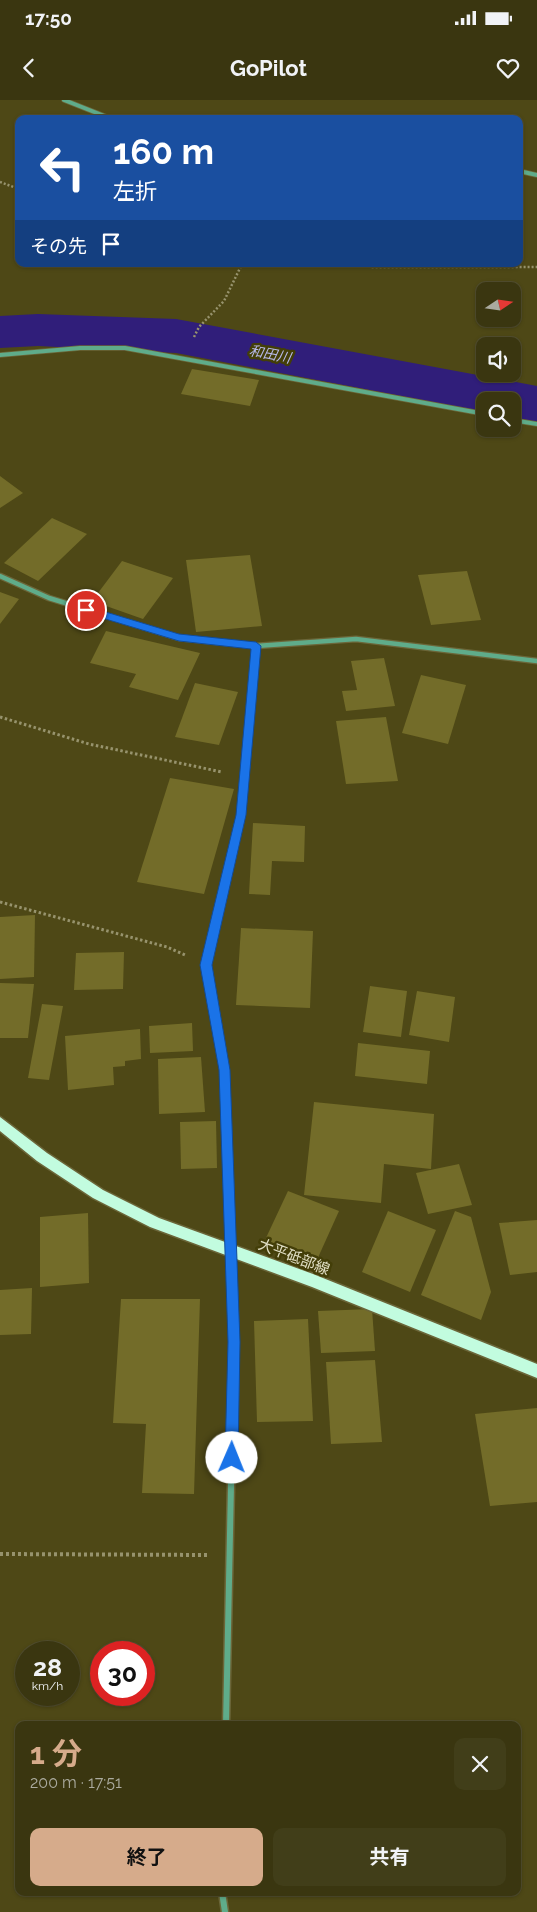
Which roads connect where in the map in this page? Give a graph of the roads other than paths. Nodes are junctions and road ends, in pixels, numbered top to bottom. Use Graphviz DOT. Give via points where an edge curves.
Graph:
graph roads {
  1 [pos="64,100"];
  2 [pos="102,115"];
  3 [pos="523,172"];
  4 [pos="537,175"];
  5 [pos="0,354"];
  6 [pos="476,412"];
  7 [pos="521,421"];
  8 [pos="537,424"];
  9 [pos="0,576"];
  10 [pos="256,646"];
  11 [pos="537,661"];
  12 [pos="0,1123"];
  13 [pos="231,1250"];
  14 [pos="537,1371"];
  15 [pos="226,1721"];
  16 [pos="223,1896"];
  17 [pos="226,1912"];
  1 -- 2 [label="street"];
  3 -- 4 [label="street"];
  5 -- 6 [label="street" via="125,348"];
  7 -- 8 [label="street"];
  9 -- 10 [label="street" via="49,598 179,638"];
  10 -- 11 [label="street" via="356,639"];
  10 -- 13 [label="street" via="241,815 206,965 224,1070"];
  12 -- 13 [label="main road, 大平砥部線" via="98,1194 154,1223"];
  13 -- 14 [label="main road, 大平砥部線"];
  13 -- 15 [label="street" via="234,1342"];
  16 -- 17 [label="street"];
}
